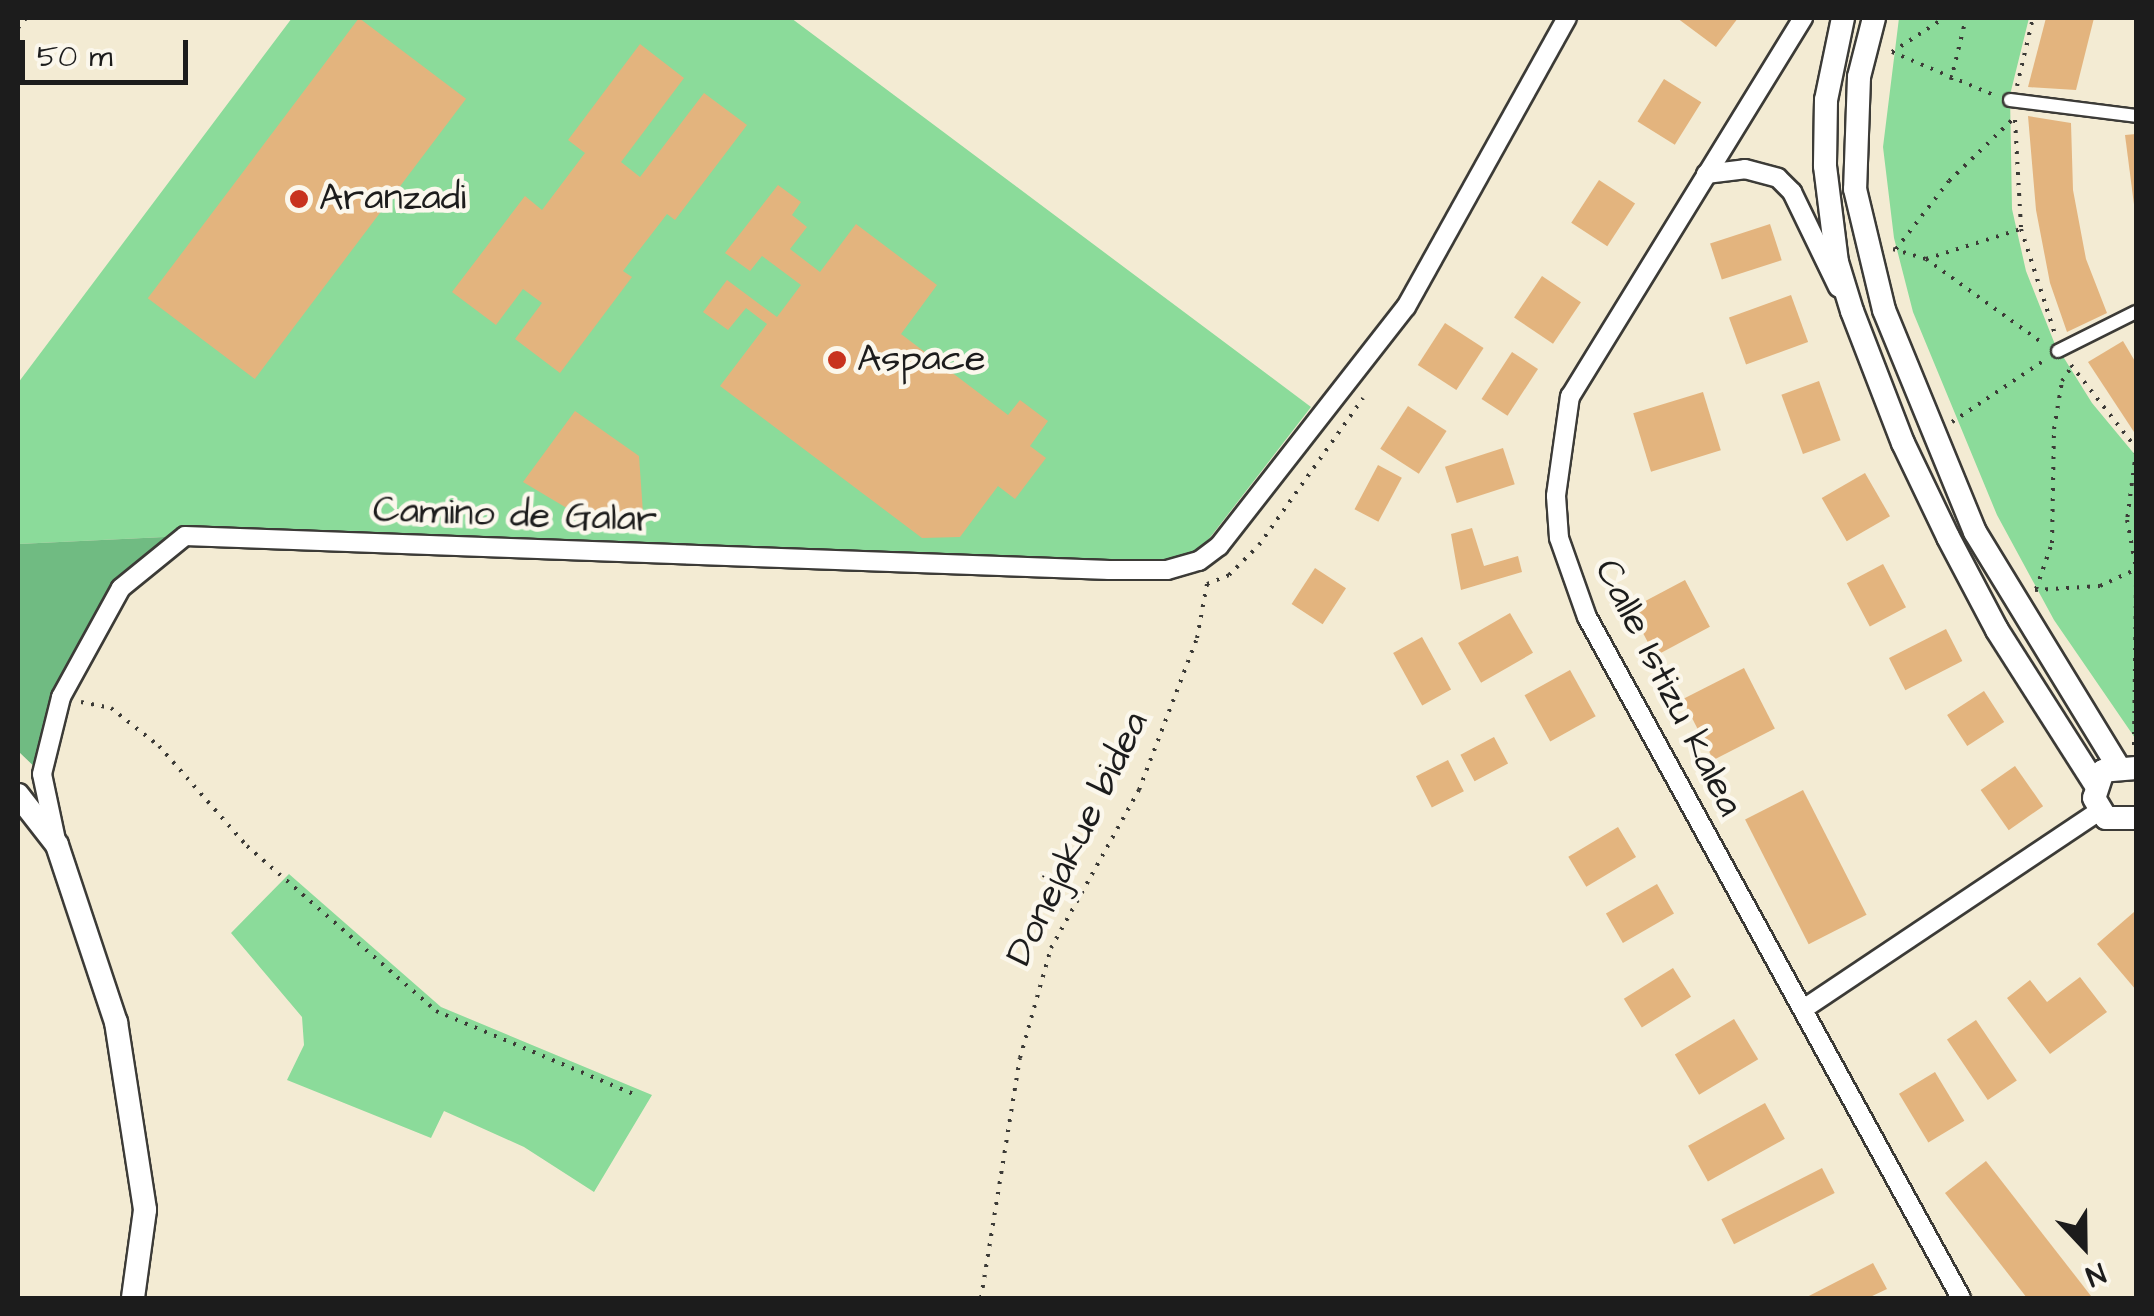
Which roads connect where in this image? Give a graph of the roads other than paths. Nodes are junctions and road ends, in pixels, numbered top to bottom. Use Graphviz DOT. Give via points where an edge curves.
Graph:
graph roads {
  1 [pos="1567,18"];
  2 [pos="1803,18"];
  3 [pos="1844,18"];
  4 [pos="1874,18"];
  5 [pos="2013,100"];
  6 [pos="2136,116"];
  7 [pos="1706,174"];
  8 [pos="1852,311"];
  9 [pos="2136,312"];
  10 [pos="2060,350"];
  11 [pos="2129,759"];
  12 [pos="2095,784"];
  13 [pos="18,795"];
  14 [pos="2099,811"];
  15 [pos="2133,825"];
  16 [pos="57,845"];
  17 [pos="1805,1008"];
  18 [pos="133,1298"];
  19 [pos="1960,1298"];
  1 -- 16 [label="street, Camino de Galar" via="1406,307 1232,531 1198,561 1167,570 1109,570 185,536 121,588 62,698 42,774"];
  2 -- 7 [label="street, Calle Istizu kalea"];
  3 -- 8 [label="street" via="1826,100 1825,166 1837,262"];
  4 -- 11 [label="street" via="1859,77 1855,189 1884,310 1975,532"];
  5 -- 6 [label="street"];
  7 -- 8 [label="street" via="1745,168 1778,178 1792,192"];
  7 -- 17 [label="street, Calle Istizu kalea" via="1570,396 1556,496 1560,538 1586,618"];
  8 -- 12 [label="street" via="1903,443 1955,550"];
  9 -- 10 [label="street"];
  11 -- 12 [label="street"];
  12 -- 14 [label="street"];
  13 -- 16 [label="street"];
  14 -- 15 [label="street"];
  14 -- 17 [label="street"];
  16 -- 18 [label="street" via="116,1022 145,1210"];
  17 -- 19 [label="street, Calle Istizu kalea"];
}
